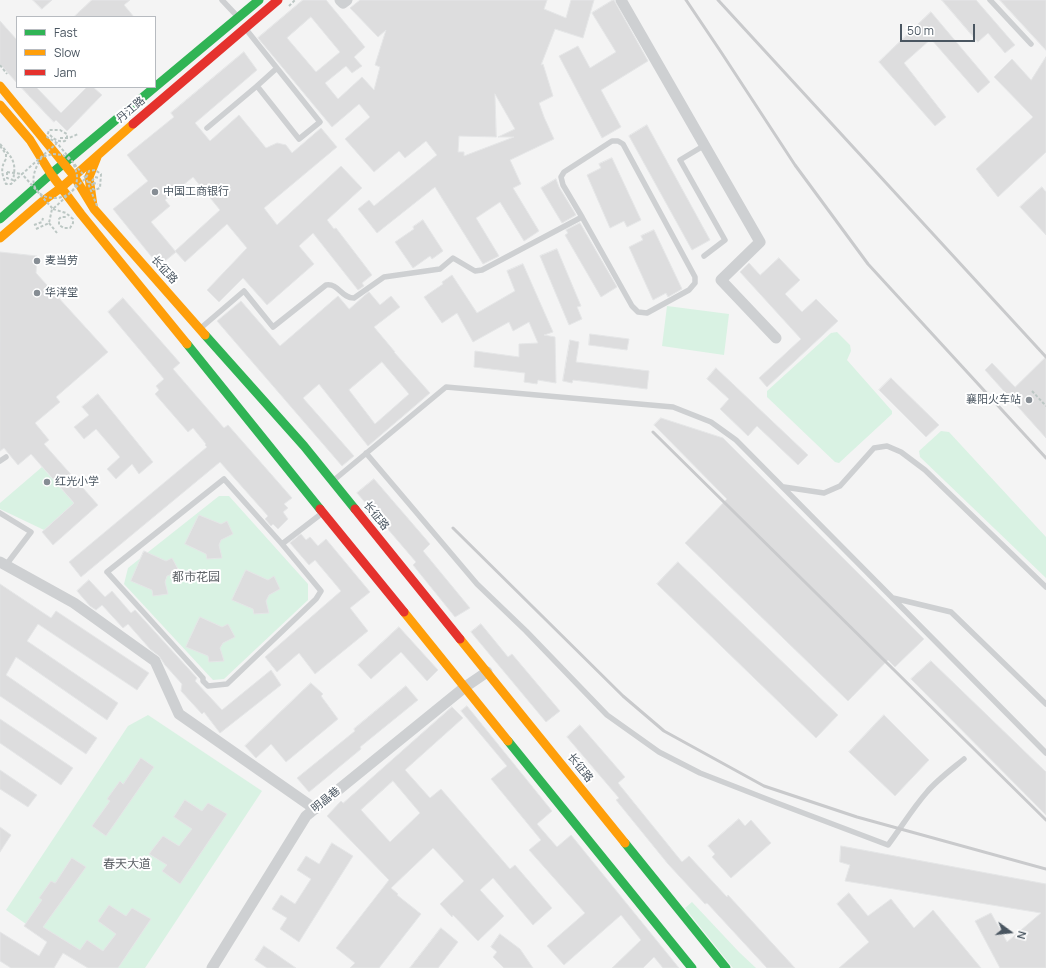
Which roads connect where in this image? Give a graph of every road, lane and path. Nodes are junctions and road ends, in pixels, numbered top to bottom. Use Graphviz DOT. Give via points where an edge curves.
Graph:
graph roads {
  1 [pos="222,0"];
  2 [pos="259,0"];
  3 [pos="278,0"];
  4 [pos="295,0"];
  5 [pos="340,0"];
  6 [pos="347,0"];
  7 [pos="621,0"];
  8 [pos="990,0"];
  9 [pos="285,9"];
  10 [pos="238,18"];
  11 [pos="245,28"];
  12 [pos="1031,44"];
  13 [pos="277,68"];
  14 [pos="0,86"];
  15 [pos="156,86"];
  16 [pos="257,86"];
  17 [pos="154,88"];
  18 [pos="0,105"];
  19 [pos="207,128"];
  20 [pos="83,130"];
  21 [pos="45,131"];
  22 [pos="52,140"];
  23 [pos="89,142"];
  24 [pos="705,144"];
  25 [pos="0,145"];
  26 [pos="99,152"];
  27 [pos="39,153"];
  28 [pos="68,163"];
  29 [pos="102,171"];
  30 [pos="22,174"];
  31 [pos="51,174"];
  32 [pos="74,176"];
  33 [pos="86,178"];
  34 [pos="99,178"];
  35 [pos="88,182"];
  36 [pos="98,184"];
  37 [pos="62,187"];
  38 [pos="33,191"];
  39 [pos="98,191"];
  40 [pos="70,193"];
  41 [pos="43,201"];
  42 [pos="95,207"];
  43 [pos="52,209"];
  44 [pos="82,214"];
  45 [pos="67,217"];
  46 [pos="582,217"];
  47 [pos="0,219"];
  48 [pos="49,223"];
  49 [pos="36,229"];
  50 [pos="57,233"];
  51 [pos="0,238"];
  52 [pos="704,256"];
  53 [pos="200,329"];
  54 [pos="776,338"];
  55 [pos="1032,391"];
  56 [pos="1046,405"];
  57 [pos="366,453"];
  58 [pos="6,457"];
  59 [pos="0,461"];
  60 [pos="332,481"];
  61 [pos="783,487"];
  62 [pos="323,512"];
  63 [pos="0,513"];
  64 [pos="282,544"];
  65 [pos="3,564"];
  66 [pos="1046,587"];
  67 [pos="893,598"];
  68 [pos="487,672"];
  69 [pos="465,688"];
  70 [pos="1046,704"];
  71 [pos="1046,753"];
  72 [pos="964,759"];
  73 [pos="315,809"];
  74 [pos="212,968"];
  75 [pos="692,968"];
  76 [pos="726,968"];
  1 -- 10 [label="lane"];
  2 -- 10 [label="main road, 丹江路"];
  3 -- 11 [label="main road, 丹江路"];
  4 -- 9 [label="path"];
  5 -- 6 [label="street" via="343,3"];
  7 -- 24 [label="street"];
  8 -- 12 [label="lane"];
  10 -- 15 [label="main road, 丹江路"];
  11 -- 13 [label="lane"];
  11 -- 26 [label="main road, 丹江路"];
  13 -- 16 [label="lane"];
  13 -- 16 [label="lane" via="320,122 299,139"];
  14 -- 22 [label="main road, 长征路"];
  16 -- 19 [label="lane"];
  17 -- 23 [label="main road, 丹江路"];
  18 -- 27 [label="main road"];
  20 -- 22 [label="path" via="69,138"];
  21 -- 22 [label="path"];
  22 -- 22 [label="path, bridge" via="47,137 49,130 60,130 67,134 65,141"];
  22 -- 23 [label="main road" via="65,150"];
  22 -- 27 [label="path, bridge"];
  22 -- 28 [label="main road, 长征路"];
  22 -- 28 [label="path, bridge"];
  23 -- 28 [label="main road, 丹江路"];
  24 -- 52 [label="lane" via="680,160 725,240"];
  24 -- 54 [label="street" via="760,242 720,280"];
  25 -- 30 [label="path" via="6,154 2,165 6,184 11,184"];
  25 -- 30 [label="path, bridge" via="16,165 14,180 7,178 8,172"];
  26 -- 32 [label="main road, 丹江路"];
  26 -- 42 [label="main road" via="89,177"];
  27 -- 28 [label="path, bridge" via="63,155"];
  27 -- 30 [label="path, bridge"];
  27 -- 31 [label="main road"];
  27 -- 38 [label="path, bridge" via="33,174"];
  27 -- 38 [label="main road" via="40,173"];
  28 -- 31 [label="main road, 丹江路"];
  28 -- 32 [label="main road, 长征路"];
  28 -- 33 [label="path, bridge"];
  28 -- 40 [label="path, bridge" via="77,177"];
  29 -- 34 [label="path"];
  30 -- 38 [label="path, bridge"];
  31 -- 37 [label="main road"];
  31 -- 38 [label="main road, 丹江路"];
  32 -- 37 [label="main road, 丹江路"];
  32 -- 42 [label="main road, 长征路"];
  33 -- 34 [label="path, bridge" via="89,171 95,170 101,174 100,188 95,190 92,181 95,177"];
  33 -- 35 [label="path, bridge"];
  33 -- 40 [label="path, bridge"];
  34 -- 36 [label="path"];
  35 -- 36 [label="path, bridge"];
  35 -- 42 [label="path, bridge"];
  36 -- 39 [label="path"];
  37 -- 41 [label="main road, 丹江路"];
  37 -- 44 [label="main road"];
  38 -- 40 [label="path, bridge" via="53,199 63,198"];
  38 -- 43 [label="path, bridge"];
  38 -- 47 [label="main road, 丹江路"];
  40 -- 43 [label="path, bridge"];
  41 -- 44 [label="main road" via="64,202"];
  41 -- 51 [label="main road, 丹江路"];
  42 -- 53 [label="main road, 长征路"];
  43 -- 45 [label="path, bridge" via="66,213 73,219 70,228 64,228 59,225 59,219"];
  43 -- 48 [label="path"];
  44 -- 62 [label="main road"];
  46 -- 46 [label="lane" via="632,306 638,312 647,313 689,290 695,283 688,263 623,144 618,141 612,141 564,172 561,177"];
  46 -- 53 [label="lane" via="482,270 475,271 453,258 440,269 384,277 354,298 345,296 337,286 326,284 273,327 244,292"];
  48 -- 49 [label="path"];
  48 -- 50 [label="path"];
  53 -- 60 [label="main road, 长征路"];
  55 -- 56 [label="path"];
  57 -- 60 [label="lane"];
  57 -- 61 [label="lane" via="446,387 673,407 711,422 736,440"];
  57 -- 72 [label="lane" via="478,584 607,715 659,752 776,804 888,845 928,790"];
  58 -- 59 [label="lane"];
  60 -- 68 [label="main road, 长征路"];
  61 -- 66 [label="lane" via="824,493 840,486 874,448 887,446 901,452 924,470"];
  61 -- 67 [label="lane"];
  62 -- 64 [label="lane"];
  62 -- 69 [label="main road"];
  63 -- 65 [label="lane" via="31,532"];
  64 -- 64 [label="lane" via="321,591 316,600 226,684 208,686 202,681 203,678 107,572 224,479"];
  65 -- 73 [label="street" via="74,603 155,660 179,714"];
  67 -- 70 [label="lane" via="951,612"];
  67 -- 71 [label="lane"];
  68 -- 69 [label="street, 明晶巷"];
  68 -- 76 [label="main road, 长征路"];
  69 -- 73 [label="street, 明晶巷"];
  69 -- 75 [label="main road"];
  73 -- 74 [label="street, 明晶巷" via="306,816"];
}
